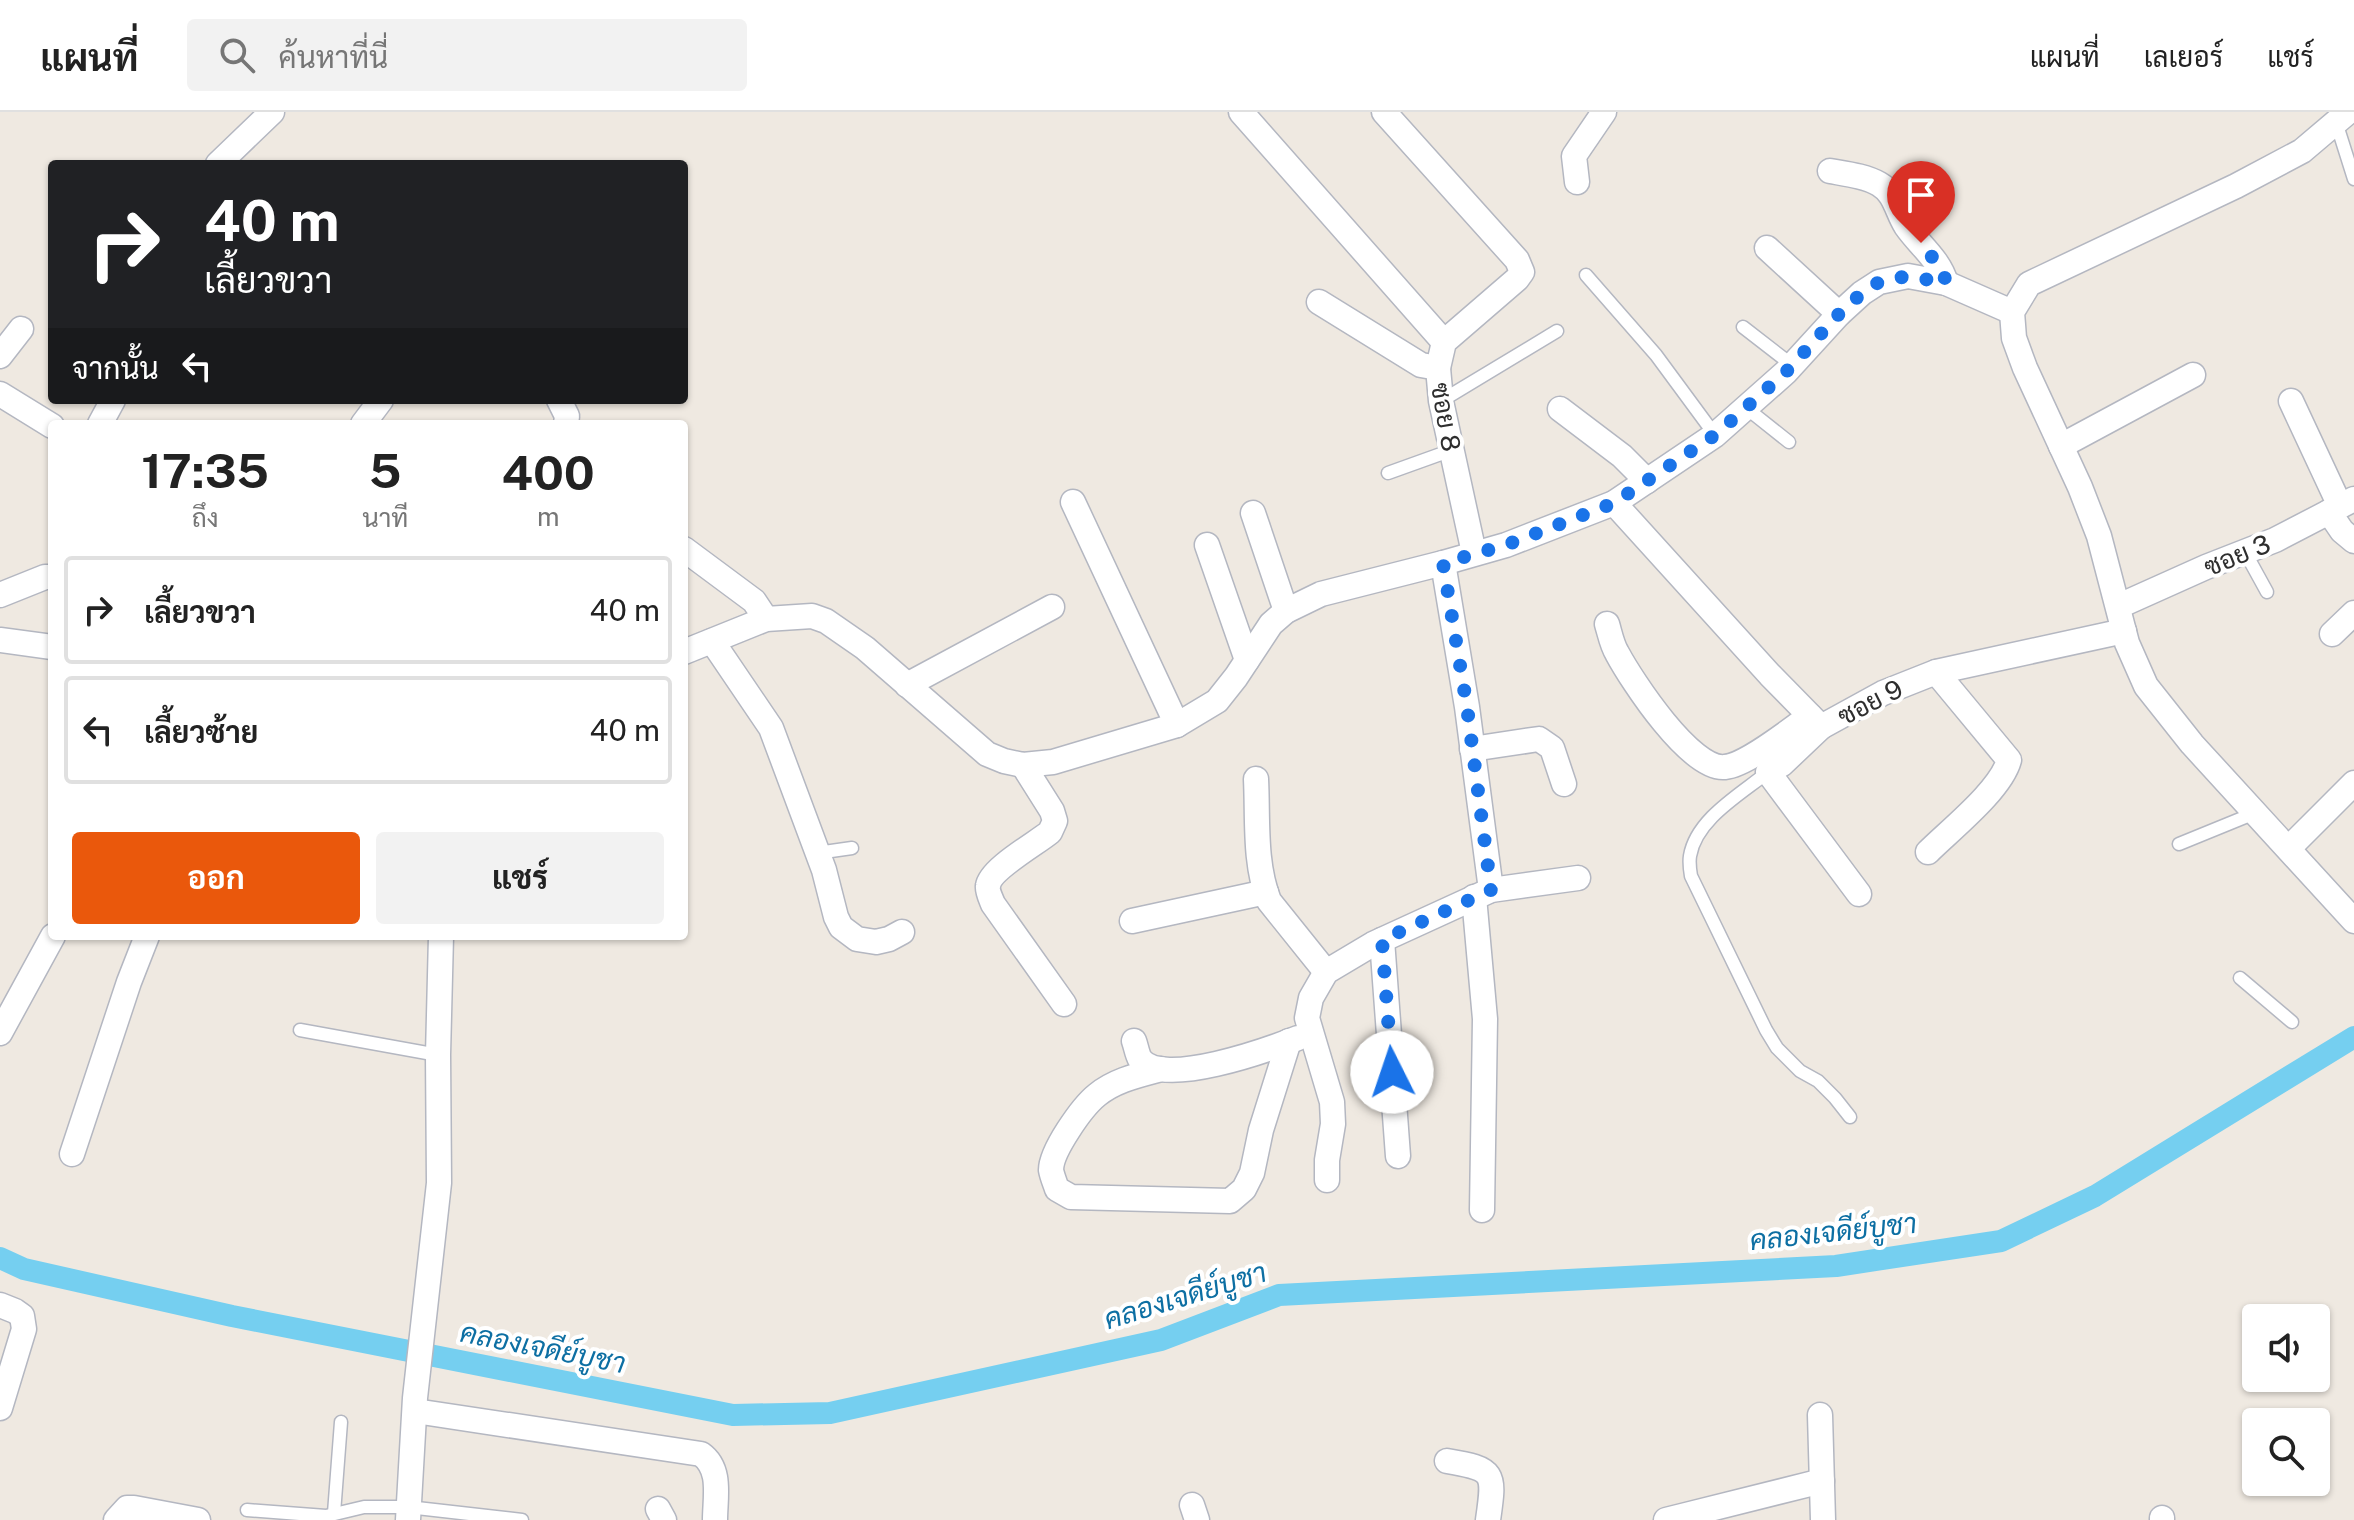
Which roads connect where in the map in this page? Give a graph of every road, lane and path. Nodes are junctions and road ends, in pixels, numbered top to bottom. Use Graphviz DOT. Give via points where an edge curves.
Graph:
graph roads {
  1 [pos="272,112"];
  2 [pos="1241,112"];
  3 [pos="1384,112"];
  4 [pos="1604,112"];
  5 [pos="2342,117"];
  6 [pos="222,160"];
  7 [pos="1830,171"];
  8 [pos="2354,179"];
  9 [pos="1577,182"];
  10 [pos="1767,248"];
  11 [pos="1586,275"];
  12 [pos="1946,283"];
  13 [pos="1319,302"];
  14 [pos="2012,312"];
  15 [pos="1839,314"];
  16 [pos="1743,327"];
  17 [pos="21,329"];
  18 [pos="1557,331"];
  19 [pos="1444,342"];
  20 [pos="0,356"];
  21 [pos="1792,365"];
  22 [pos="1438,368"];
  23 [pos="2193,375"];
  24 [pos="0,394"];
  25 [pos="1441,401"];
  26 [pos="2291,401"];
  27 [pos="1745,407"];
  28 [pos="1560,409"];
  29 [pos="48,424"];
  30 [pos="1715,435"];
  31 [pos="1789,442"];
  32 [pos="2061,446"];
  33 [pos="1452,450"];
  34 [pos="1388,473"];
  35 [pos="1647,481"];
  36 [pos="1073,502"];
  37 [pos="1614,503"];
  38 [pos="2341,506"];
  39 [pos="1253,513"];
  40 [pos="2354,541"];
  41 [pos="1207,545"];
  42 [pos="688,552"];
  43 [pos="2245,552"];
  44 [pos="1474,553"];
  45 [pos="1443,563"];
  46 [pos="48,577"];
  47 [pos="2267,592"];
  48 [pos="0,595"];
  49 [pos="2119,606"];
  50 [pos="1052,607"];
  51 [pos="1286,611"];
  52 [pos="2354,613"];
  53 [pos="766,619"];
  54 [pos="1607,624"];
  55 [pos="2124,631"];
  56 [pos="2332,634"];
  57 [pos="712,641"];
  58 [pos="48,647"];
  59 [pos="3,648"];
  60 [pos="688,650"];
  61 [pos="1247,660"];
  62 [pos="1936,672"];
  63 [pos="907,685"];
  64 [pos="1816,722"];
  65 [pos="1177,725"];
  66 [pos="1472,749"];
  67 [pos="1023,765"];
  68 [pos="1768,772"];
  69 [pos="1256,779"];
  70 [pos="2354,783"];
  71 [pos="1564,784"];
  72 [pos="2255,813"];
  73 [pos="2179,844"];
  74 [pos="852,848"];
  75 [pos="2289,848"];
  76 [pos="1928,852"];
  77 [pos="817,853"];
  78 [pos="1578,878"];
  79 [pos="1266,892"];
  80 [pos="1483,894"];
  81 [pos="1859,894"];
  82 [pos="1132,921"];
  83 [pos="2354,921"];
  84 [pos="902,932"];
  85 [pos="51,940"];
  86 [pos="145,940"];
  87 [pos="441,940"];
  88 [pos="1382,940"];
  89 [pos="1326,972"];
  90 [pos="2240,978"];
  91 [pos="1064,1004"];
  92 [pos="2292,1022"];
  93 [pos="300,1030"];
  94 [pos="0,1033"];
  95 [pos="1300,1037"];
  96 [pos="1134,1041"];
  97 [pos="438,1055"];
  98 [pos="1161,1069"];
  99 [pos="1850,1117"];
  100 [pos="72,1154"];
  101 [pos="1398,1156"];
  102 [pos="1327,1180"];
  103 [pos="1482,1210"];
  104 [pos="0,1305"];
  105 [pos="415,1405"];
  106 [pos="0,1408"];
  107 [pos="1820,1415"];
  108 [pos="341,1422"];
  109 [pos="1447,1461"];
  110 [pos="1822,1481"];
  111 [pos="247,1510"];
  112 [pos="334,1513"];
  113 [pos="408,1514"];
  114 [pos="116,1520"];
  115 [pos="198,1520"];
  116 [pos="522,1520"];
  117 [pos="715,1520"];
  118 [pos="1488,1520"];
  119 [pos="1666,1520"];
  120 [pos="1823,1520"];
  1 -- 6 [label="street"];
  2 -- 19 [label="street"];
  3 -- 19 [label="street" via="1517,260 1522,272"];
  4 -- 9 [label="street" via="1574,156"];
  5 -- 8 [label="lane"];
  5 -- 14 [label="street" via="2302,151 2029,284"];
  7 -- 12 [label="street" via="1867,179 1889,191"];
  10 -- 15 [label="street"];
  11 -- 30 [label="lane" via="1656,355"];
  12 -- 14 [label="street"];
  12 -- 15 [label="street" via="1908,276 1879,282"];
  13 -- 22 [label="street, ซอย 8" via="1421,365"];
  14 -- 32 [label="street" via="2014,338"];
  15 -- 21 [label="street"];
  16 -- 21 [label="lane"];
  17 -- 20 [label="street"];
  18 -- 25 [label="lane"];
  19 -- 22 [label="street"];
  21 -- 27 [label="street"];
  22 -- 25 [label="street, ซอย 8"];
  23 -- 32 [label="street"];
  24 -- 29 [label="street"];
  25 -- 33 [label="street, ซอย 8"];
  26 -- 38 [label="street"];
  27 -- 30 [label="street"];
  27 -- 31 [label="lane"];
  28 -- 35 [label="street"];
  30 -- 35 [label="street"];
  32 -- 49 [label="street" via="2099,536"];
  33 -- 34 [label="lane"];
  33 -- 44 [label="street, ซอย 8"];
  35 -- 37 [label="street"];
  36 -- 65 [label="street"];
  37 -- 44 [label="street"];
  37 -- 64 [label="street, ซอย 9"];
  38 -- 40 [label="street" via="2342,531"];
  38 -- 43 [label="street, ซอย 3"];
  39 -- 51 [label="street"];
  41 -- 61 [label="street"];
  42 -- 53 [label="street" via="754,601"];
  43 -- 47 [label="lane"];
  43 -- 49 [label="street, ซอย 3"];
  44 -- 45 [label="street"];
  45 -- 51 [label="street" via="1321,594"];
  45 -- 66 [label="street"];
  46 -- 48 [label="street"];
  49 -- 55 [label="street"];
  50 -- 63 [label="street"];
  51 -- 61 [label="street"];
  52 -- 56 [label="street"];
  53 -- 57 [label="street"];
  53 -- 63 [label="street" via="812,616 826,621"];
  54 -- 64 [label="street" via="1616,651 1652,709 1709,763 1724,767 1747,759"];
  55 -- 62 [label="street, ซอย 9"];
  55 -- 72 [label="street" via="2146,686"];
  57 -- 60 [label="street"];
  57 -- 77 [label="street" via="771,728"];
  58 -- 59 [label="street"];
  61 -- 65 [label="street" via="1217,701"];
  62 -- 64 [label="street, ซอย 9"];
  62 -- 76 [label="street" via="2009,760 1991,791"];
  63 -- 67 [label="street" via="987,754"];
  64 -- 68 [label="street" via="1782,764"];
  65 -- 67 [label="street" via="1053,762"];
  66 -- 71 [label="street" via="1539,739 1552,748"];
  66 -- 80 [label="street"];
  67 -- 91 [label="street" via="1055,821 1050,832 995,874 988,890"];
  68 -- 81 [label="street"];
  68 -- 99 [label="lane" via="1697,835 1691,876 1777,1048 1818,1081"];
  69 -- 79 [label="street"];
  70 -- 75 [label="street"];
  72 -- 73 [label="lane"];
  72 -- 75 [label="street"];
  74 -- 77 [label="lane"];
  75 -- 83 [label="street"];
  77 -- 84 [label="street" via="841,927 857,939 876,942"];
  78 -- 80 [label="street"];
  79 -- 82 [label="street"];
  79 -- 89 [label="street"];
  80 -- 88 [label="street"];
  80 -- 103 [label="street"];
  85 -- 94 [label="street"];
  86 -- 100 [label="street"];
  87 -- 97 [label="street"];
  88 -- 89 [label="street"];
  88 -- 101 [label="street"];
  89 -- 95 [label="street" via="1311,998"];
  90 -- 92 [label="lane"];
  93 -- 97 [label="lane"];
  95 -- 98 [label="street" via="1227,1062"];
  95 -- 98 [label="street" via="1261,1130 1252,1173 1230,1201 1071,1197 1057,1189 1053,1160 1070,1127 1096,1096 1122,1080"];
  95 -- 102 [label="street" via="1332,1102"];
  96 -- 98 [label="street" via="1141,1060"];
  97 -- 105 [label="street" via="439,1183"];
  104 -- 106 [label="street" via="22,1316 24,1329"];
  105 -- 113 [label="street"];
  105 -- 117 [label="street" via="701,1454 716,1473"];
  107 -- 110 [label="street"];
  108 -- 112 [label="lane"];
  109 -- 118 [label="street" via="1487,1473 1492,1492"];
  110 -- 119 [label="street"];
  110 -- 120 [label="street"];
  111 -- 112 [label="lane"];
  112 -- 113 [label="lane" via="364,1507"];
  113 -- 116 [label="lane"];
  114 -- 115 [label="street" via="134,1508"];
}
